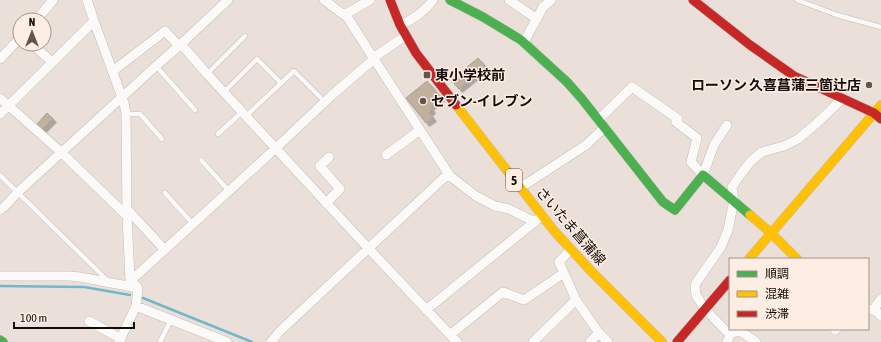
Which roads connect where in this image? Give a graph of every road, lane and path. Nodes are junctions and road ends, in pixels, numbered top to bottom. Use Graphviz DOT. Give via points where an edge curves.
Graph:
graph roads {
  1 [pos="53,0"];
  2 [pos="228,0"];
  3 [pos="324,0"];
  4 [pos="370,0"];
  5 [pos="390,0"];
  6 [pos="433,0"];
  7 [pos="450,0"];
  8 [pos="509,0"];
  9 [pos="551,0"];
  10 [pos="693,0"];
  11 [pos="797,0"];
  12 [pos="90,2"];
  13 [pos="43,12"];
  14 [pos="344,15"];
  15 [pos="537,19"];
  16 [pos="94,21"];
  17 [pos="400,25"];
  18 [pos="881,27"];
  19 [pos="245,36"];
  20 [pos="405,36"];
  21 [pos="524,42"];
  22 [pos="180,45"];
  23 [pos="12,46"];
  24 [pos="41,52"];
  25 [pos="374,58"];
  26 [pos="0,59"];
  27 [pos="52,62"];
  28 [pos="156,66"];
  29 [pos="113,71"];
  30 [pos="206,74"];
  31 [pos="281,83"];
  32 [pos="224,92"];
  33 [pos="122,97"];
  34 [pos="0,98"];
  35 [pos="842,99"];
  36 [pos="325,102"];
  37 [pos="881,105"];
  38 [pos="8,106"];
  39 [pos="195,110"];
  40 [pos="0,114"];
  41 [pos="126,114"];
  42 [pos="244,114"];
  43 [pos="878,116"];
  44 [pos="601,124"];
  45 [pos="727,125"];
  46 [pos="420,130"];
  47 [pos="218,134"];
  48 [pos="162,138"];
  49 [pos="276,148"];
  50 [pos="62,153"];
  51 [pos="386,155"];
  52 [pos="329,157"];
  53 [pos="201,160"];
  54 [pos="448,174"];
  55 [pos="0,175"];
  56 [pos="704,176"];
  57 [pos="520,188"];
  58 [pos="229,191"];
  59 [pos="18,192"];
  60 [pos="165,192"];
  61 [pos="734,200"];
  62 [pos="326,203"];
  63 [pos="0,210"];
  64 [pos="127,213"];
  65 [pos="539,219"];
  66 [pos="193,224"];
  67 [pos="771,233"];
  68 [pos="369,249"];
  69 [pos="571,249"];
  70 [pos="165,250"];
  71 [pos="749,258"];
  72 [pos="796,258"];
  73 [pos="564,273"];
  74 [pos="0,276"];
  75 [pos="130,279"];
  76 [pos="729,281"];
  77 [pos="111,284"];
  78 [pos="138,289"];
  79 [pos="881,299"];
  80 [pos="576,300"];
  81 [pos="137,304"];
  82 [pos="705,309"];
  83 [pos="426,310"];
  84 [pos="871,310"];
  85 [pos="881,316"];
  86 [pos="171,320"];
  87 [pos="89,321"];
  88 [pos="599,333"];
  89 [pos="731,333"];
  90 [pos="453,339"];
  91 [pos="0,340"];
  92 [pos="122,341"];
  93 [pos="537,341"];
  94 [pos="4,342"];
  95 [pos="160,342"];
  96 [pos="227,342"];
  97 [pos="271,342"];
  98 [pos="590,342"];
  99 [pos="608,342"];
  100 [pos="662,342"];
  101 [pos="676,342"];
  102 [pos="727,342"];
  103 [pos="756,342"];
  1 -- 13 [label="street"];
  2 -- 22 [label="street"];
  3 -- 14 [label="street"];
  4 -- 14 [label="street"];
  5 -- 17 [label="street, さいたま菖蒲線 / 5"];
  6 -- 17 [label="street" via="419,14"];
  7 -- 21 [label="street"];
  8 -- 15 [label="street"];
  9 -- 15 [label="street"];
  10 -- 35 [label="street" via="794,76"];
  11 -- 18 [label="lane" via="837,15"];
  12 -- 16 [label="street"];
  14 -- 25 [label="street"];
  15 -- 21 [label="street"];
  16 -- 27 [label="street"];
  16 -- 29 [label="street"];
  17 -- 20 [label="street, さいたま菖蒲線 / 5"];
  19 -- 30 [label="lane"];
  20 -- 25 [label="street"];
  20 -- 57 [label="street, さいたま菖蒲線 / 5"];
  21 -- 44 [label="street" via="567,82"];
  22 -- 28 [label="street"];
  22 -- 29 [label="street" via="165,31"];
  22 -- 30 [label="street"];
  23 -- 26 [label="street"];
  24 -- 27 [label="street"];
  25 -- 36 [label="street"];
  25 -- 46 [label="street"];
  27 -- 38 [label="street"];
  28 -- 33 [label="street"];
  28 -- 39 [label="lane"];
  29 -- 33 [label="street"];
  30 -- 32 [label="street"];
  31 -- 32 [label="lane" via="257,59"];
  31 -- 36 [label="lane" via="294,71"];
  31 -- 42 [label="lane"];
  32 -- 42 [label="street"];
  33 -- 41 [label="street"];
  33 -- 50 [label="street"];
  34 -- 38 [label="street"];
  35 -- 43 [label="street"];
  35 -- 61 [label="street" via="798,138 784,146 762,152 751,161 732,187"];
  36 -- 49 [label="street"];
  37 -- 43 [label="street"];
  38 -- 40 [label="street"];
  38 -- 50 [label="street"];
  41 -- 48 [label="lane" via="140,114"];
  41 -- 64 [label="street"];
  42 -- 47 [label="lane"];
  42 -- 49 [label="street"];
  43 -- 67 [label="street"];
  44 -- 56 [label="street" via="663,202 675,210"];
  44 -- 56 [label="street" via="632,87 678,119 676,122 697,138 691,162"];
  44 -- 57 [label="street" via="586,145"];
  45 -- 56 [label="street" via="714,145"];
  46 -- 51 [label="street"];
  46 -- 54 [label="street"];
  49 -- 58 [label="street"];
  49 -- 62 [label="street"];
  50 -- 59 [label="street"];
  50 -- 64 [label="street"];
  52 -- 62 [label="street" via="320,166 340,189"];
  53 -- 58 [label="lane"];
  54 -- 65 [label="street" via="476,196 495,206"];
  54 -- 68 [label="street"];
  55 -- 59 [label="lane"];
  56 -- 61 [label="street"];
  57 -- 65 [label="street, さいたま菖蒲線 / 5"];
  58 -- 66 [label="street"];
  59 -- 63 [label="street"];
  59 -- 77 [label="lane"];
  60 -- 66 [label="lane"];
  61 -- 67 [label="street"];
  61 -- 82 [label="street" via="728,230 721,247 696,283 696,295"];
  62 -- 68 [label="street"];
  64 -- 70 [label="street"];
  64 -- 75 [label="street"];
  65 -- 69 [label="street, さいたま菖蒲線 / 5"];
  65 -- 83 [label="street"];
  66 -- 70 [label="street"];
  67 -- 71 [label="street"];
  67 -- 72 [label="street"];
  68 -- 83 [label="street"];
  68 -- 97 [label="street"];
  69 -- 73 [label="street" via="559,262"];
  69 -- 100 [label="street, さいたま菖蒲線 / 5"];
  70 -- 75 [label="street"];
  73 -- 80 [label="street"];
  73 -- 90 [label="street" via="524,300 503,292"];
  74 -- 77 [label="street" via="69,276"];
  75 -- 78 [label="street"];
  76 -- 82 [label="street"];
  77 -- 78 [label="street"];
  78 -- 81 [label="street"];
  79 -- 84 [label="street"];
  80 -- 88 [label="street"];
  80 -- 93 [label="street"];
  81 -- 86 [label="street"];
  81 -- 92 [label="street"];
  82 -- 89 [label="street"];
  82 -- 101 [label="street"];
  83 -- 90 [label="street"];
  84 -- 85 [label="street"];
  86 -- 95 [label="lane"];
  86 -- 96 [label="street"];
  87 -- 92 [label="street"];
  88 -- 98 [label="street"];
  88 -- 99 [label="street"];
  89 -- 102 [label="street"];
  89 -- 103 [label="street" via="740,331"];
  91 -- 94 [label="street"];
}
